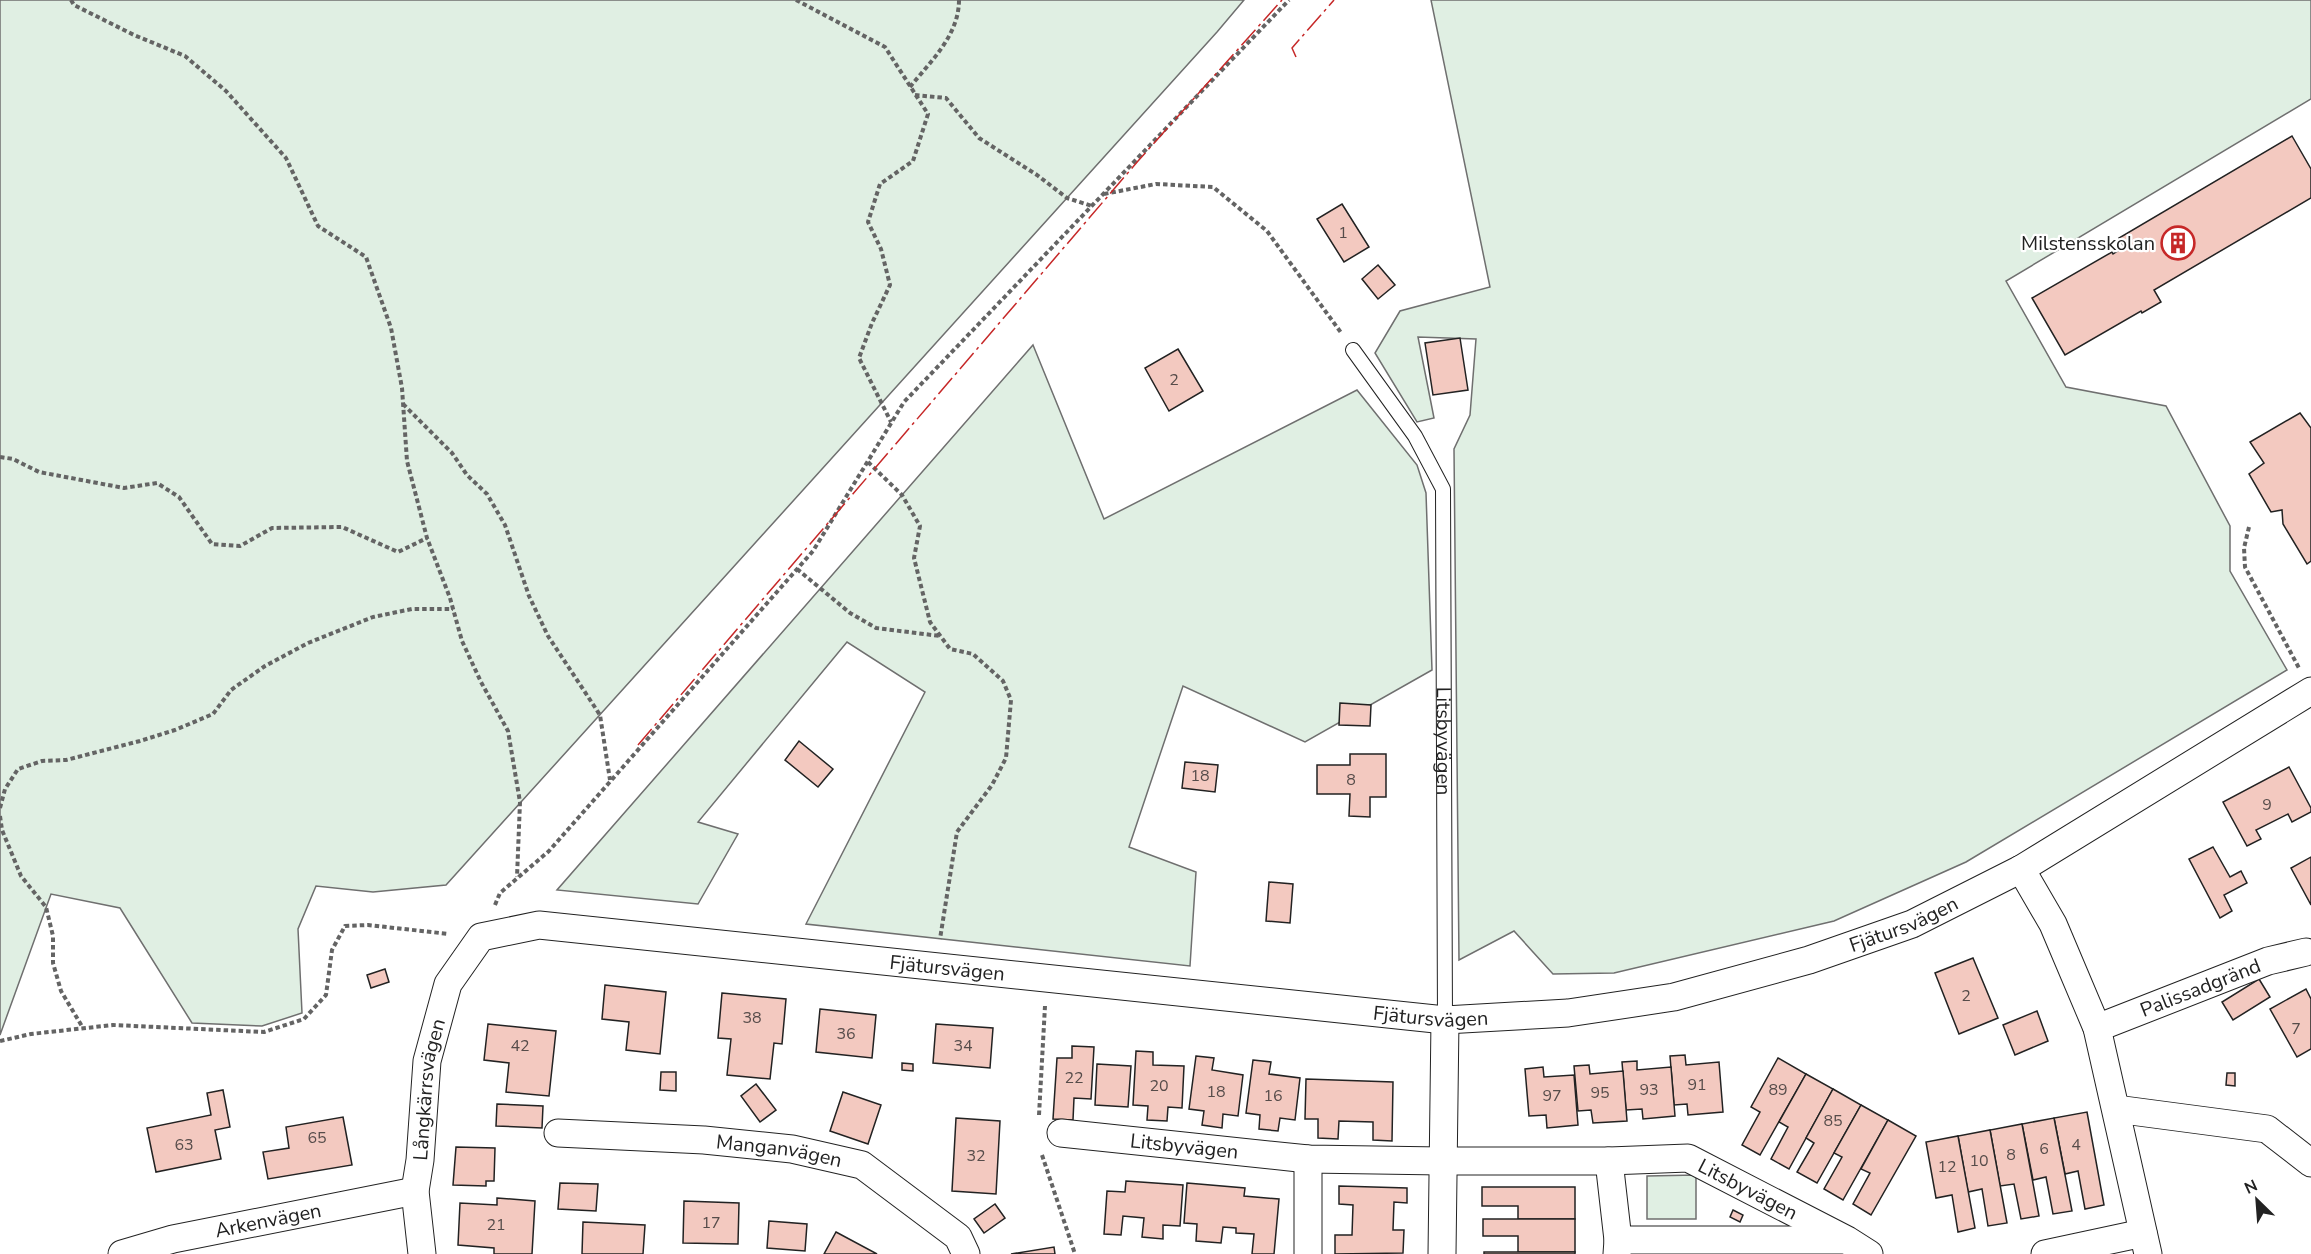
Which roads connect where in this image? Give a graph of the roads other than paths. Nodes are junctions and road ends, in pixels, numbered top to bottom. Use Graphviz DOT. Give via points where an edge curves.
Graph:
graph roads {
  1 [pos="1353,350"];
  2 [pos="2305,680"];
  3 [pos="2021,869"];
  4 [pos="481,937"];
  5 [pos="2306,952"];
  6 [pos="1445,1020"];
  7 [pos="2097,1028"];
  8 [pos="2116,1109"];
  9 [pos="558,1133"];
  10 [pos="1061,1133"];
  11 [pos="1308,1159"];
  12 [pos="1442,1161"];
  13 [pos="1609,1161"];
  14 [pos="2311,1163"];
  15 [pos="415,1191"];
  16 [pos="1847,1240"];
  17 [pos="2145,1244"];
  18 [pos="1617,1247"];
  19 [pos="122,1254"];
  20 [pos="422,1254"];
  21 [pos="966,1254"];
  22 [pos="1308,1254"];
  23 [pos="1442,1254"];
  24 [pos="1869,1254"];
  25 [pos="2045,1254"];
  1 -- 6 [label="lane, Litsbyvägen" via="1415,436 1443,489"];
  2 -- 3 [label="street, Fjätursvägen"];
  3 -- 6 [label="street, Fjätursvägen" via="1912,924 1809,960 1674,997 1568,1013"];
  3 -- 7 [label="street" via="2053,924"];
  4 -- 6 [label="street, Fjätursvägen" via="539,925"];
  4 -- 15 [label="street, Långkärrsvägen" via="448,984 427,1061"];
  5 -- 7 [label="street, Palissadgränd" via="2268,961"];
  6 -- 12 [label="street, Litsbyvägen"];
  7 -- 8 [label="street"];
  8 -- 14 [label="street" via="2268,1129"];
  8 -- 17 [label="street"];
  9 -- 21 [label="street, Manganvägen" via="792,1149 862,1165 958,1237"];
  10 -- 11 [label="street, Litsbyvägen"];
  11 -- 12 [label="street, Litsbyvägen"];
  11 -- 22 [label="street"];
  12 -- 13 [label="street, Litsbyvägen"];
  12 -- 23 [label="street, Litsbyvägen"];
  13 -- 16 [label="street, Litsbyvägen" via="1688,1158"];
  13 -- 18 [label="street, Litsbyvägen"];
  15 -- 19 [label="street, Arkenvägen" via="173,1239"];
  15 -- 20 [label="street, Långkärrsvägen"];
  16 -- 18 [label="street, Litsbyvägen"];
  16 -- 24 [label="street, Litsbyvägen"];
  17 -- 25 [label="street"];
}
